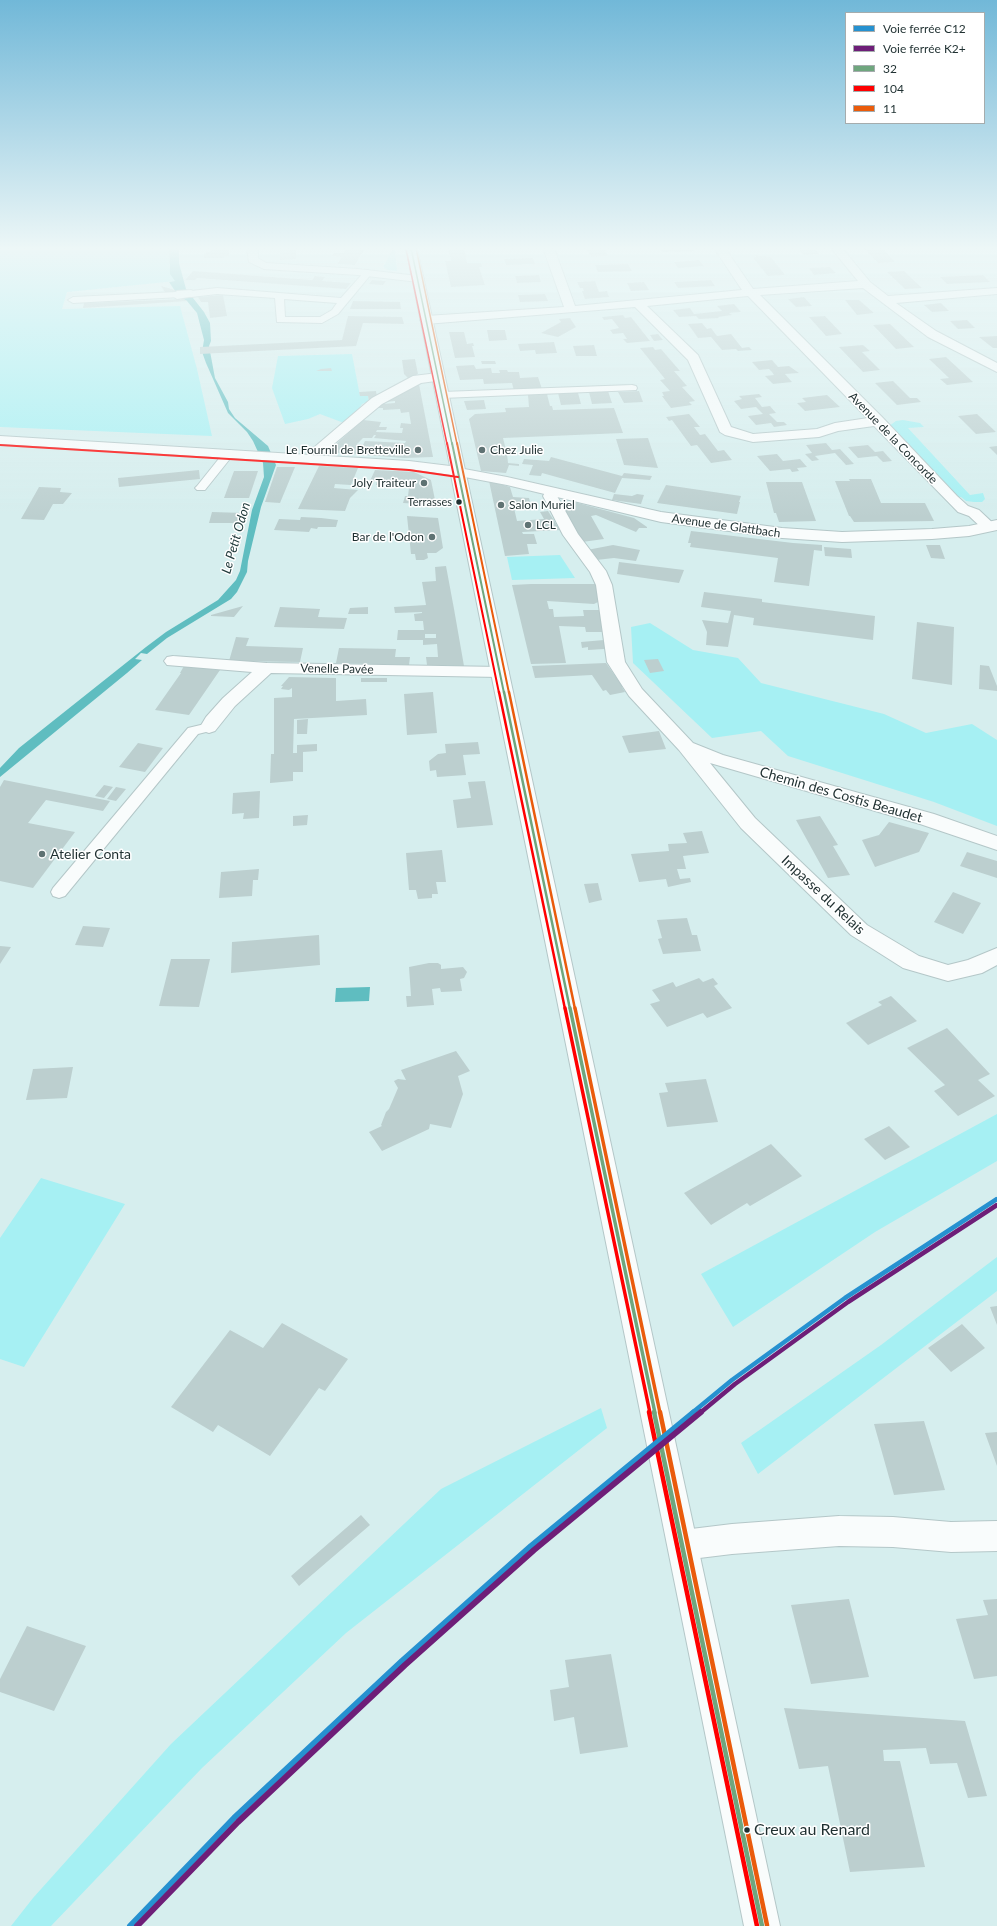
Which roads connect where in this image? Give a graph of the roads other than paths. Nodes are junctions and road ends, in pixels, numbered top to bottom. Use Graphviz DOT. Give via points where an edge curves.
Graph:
graph roads {
  1 [pos="430,338"];
  2 [pos="673,338"];
  3 [pos="796,338"];
  4 [pos="939,338"];
  5 [pos="997,368"];
  6 [pos="438,377"];
  7 [pos="632,388"];
  8 [pos="442,395"];
  9 [pos="878,421"];
  10 [pos="0,440"];
  11 [pos="318,450"];
  12 [pos="229,453"];
  13 [pos="459,472"];
  14 [pos="201,488"];
  15 [pos="552,492"];
  16 [pos="993,526"];
  17 [pos="173,661"];
  18 [pos="267,668"];
  19 [pos="500,672"];
  20 [pos="209,727"];
  21 [pos="686,746"];
  22 [pos="997,843"];
  23 [pos="59,892"];
  24 [pos="997,956"];
  25 [pos="997,1536"];
  26 [pos="683,1545"];
  27 [pos="762,1926"];
  1 -- 6 [label="street"];
  2 -- 9 [label="street" via="694,358 725,429 730,432 753,438 780,436 818,433 835,427"];
  3 -- 9 [label="street, Avenue de la Concorde"];
  4 -- 5 [label="street"];
  6 -- 8 [label="street"];
  6 -- 11 [label="street" via="418,379 383,398"];
  7 -- 8 [label="lane"];
  8 -- 13 [label="street"];
  9 -- 16 [label="street, Avenue de la Concorde" via="952,499 963,509"];
  10 -- 12 [label="street, Avenue de Glattbach"];
  12 -- 13 [label="street, Avenue de Glattbach" via="409,464"];
  12 -- 14 [label="lane"];
  13 -- 15 [label="street, Avenue de Glattbach"];
  13 -- 19 [label="street"];
  15 -- 16 [label="street, Avenue de Glattbach" via="661,517 782,533 842,537 924,535 963,532"];
  15 -- 21 [label="street, Impasse du Relais" via="550,496 568,528 598,571 604,585 616,662 636,692"];
  17 -- 18 [label="street, Venelle Pavée"];
  18 -- 19 [label="street, Venelle Pavée"];
  18 -- 20 [label="street" via="229,702"];
  19 -- 26 [label="street"];
  20 -- 23 [label="lane" via="192,731"];
  21 -- 22 [label="street, Chemin des Costis Beaudet" via="716,759 927,819"];
  21 -- 24 [label="street, Impasse du Relais" via="748,823 859,930 910,962 948,973 974,967"];
  25 -- 26 [label="street" via="951,1537 839,1531"];
  26 -- 27 [label="street"];
}
